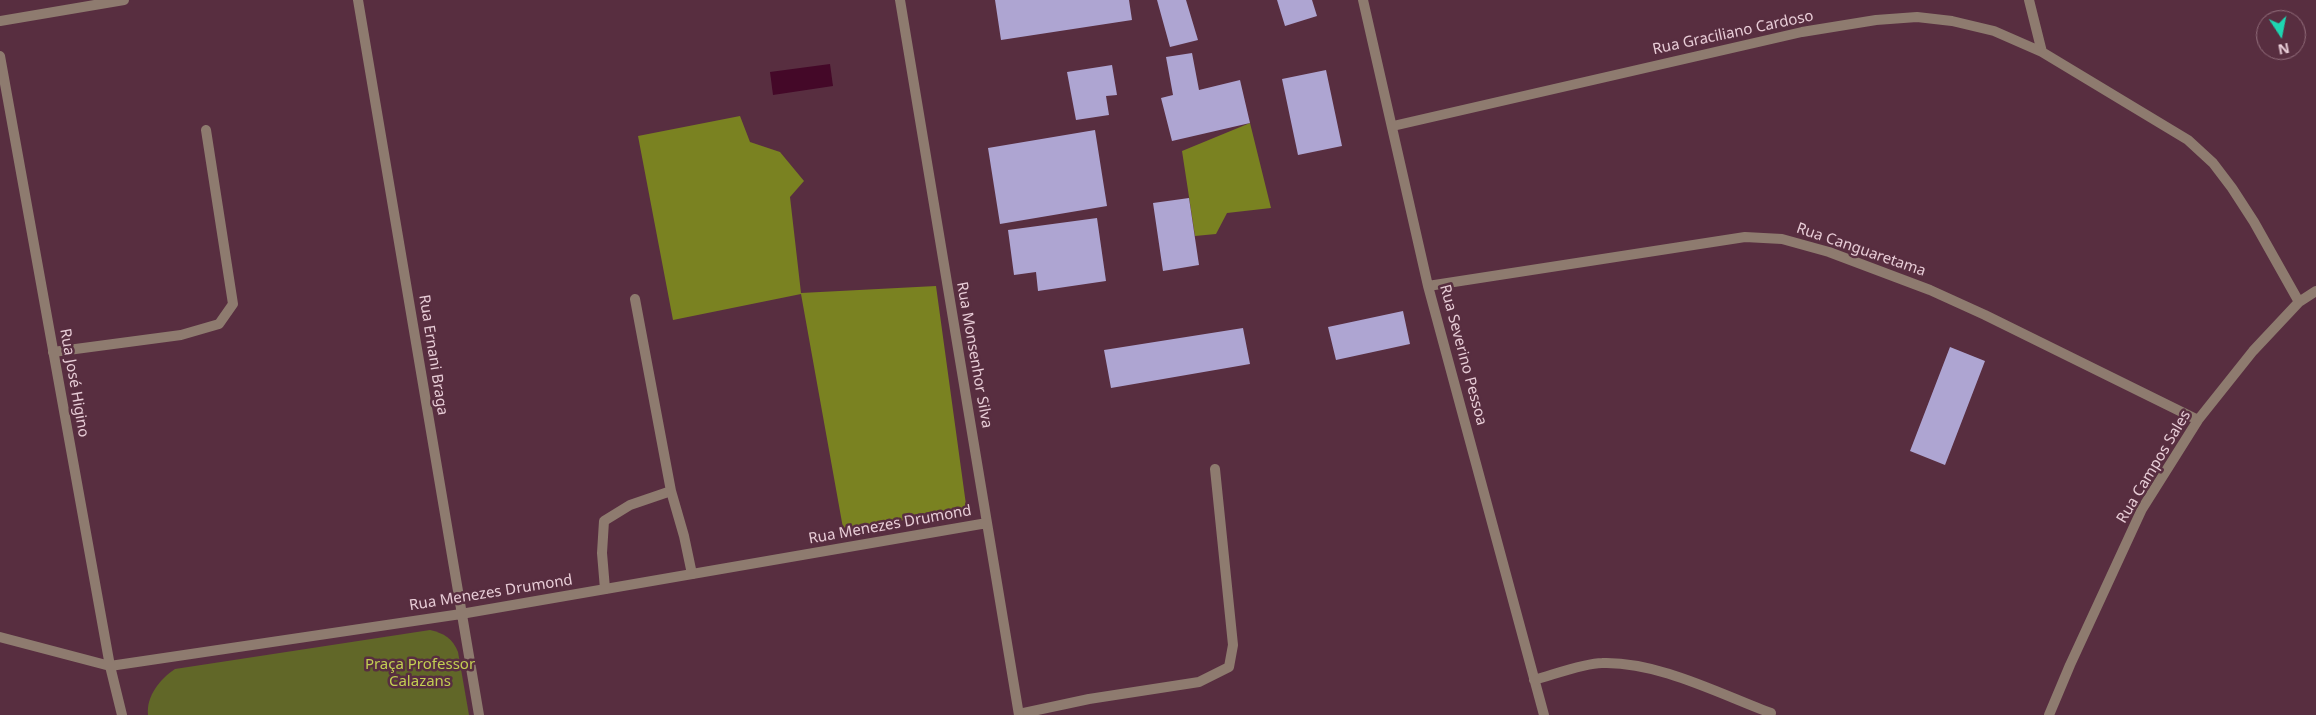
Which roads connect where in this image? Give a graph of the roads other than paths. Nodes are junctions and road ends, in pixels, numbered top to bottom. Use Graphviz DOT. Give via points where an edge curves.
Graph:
graph roads {
  1 [pos="124,0"];
  2 [pos="358,0"];
  3 [pos="900,0"];
  4 [pos="1363,0"];
  5 [pos="2029,0"];
  6 [pos="0,21"];
  7 [pos="2042,52"];
  8 [pos="0,56"];
  9 [pos="1392,126"];
  10 [pos="206,130"];
  11 [pos="1428,286"];
  12 [pos="2316,291"];
  13 [pos="634,299"];
  14 [pos="2299,302"];
  15 [pos="53,352"];
  16 [pos="2198,420"];
  17 [pos="1215,469"];
  18 [pos="670,491"];
  19 [pos="987,523"];
  20 [pos="692,574"];
  21 [pos="604,589"];
  22 [pos="461,614"];
  23 [pos="0,637"];
  24 [pos="110,666"];
  25 [pos="1534,680"];
  26 [pos="1019,714"];
  27 [pos="1771,714"];
  28 [pos="122,715"];
  29 [pos="479,715"];
  30 [pos="1544,715"];
  31 [pos="2049,715"];
  1 -- 6 [label="street"];
  2 -- 22 [label="street, Rua Ernani Braga"];
  3 -- 19 [label="street, Rua Monsenhor Silva"];
  4 -- 9 [label="street, Rua Severino Pessoa"];
  5 -- 7 [label="street"];
  7 -- 9 [label="street, Rua Graciliano Cardoso" via="1994,31 1952,21 1917,16 1876,20 1802,32"];
  7 -- 14 [label="street, Rua Graciliano Cardoso" via="2188,140 2213,163 2254,222"];
  8 -- 15 [label="street, Rua José Higino"];
  9 -- 11 [label="street, Rua Severino Pessoa"];
  10 -- 15 [label="street" via="233,304 219,324 181,335"];
  11 -- 16 [label="street, Rua Canguaretama" via="1746,237 1782,239 1829,252 1938,294"];
  11 -- 25 [label="street, Rua Severino Pessoa"];
  12 -- 14 [label="street, Rua Campos Sales"];
  13 -- 18 [label="street"];
  14 -- 16 [label="street, Rua Campos Sales" via="2253,351"];
  15 -- 24 [label="street, Rua José Higino"];
  16 -- 31 [label="street, Rua Campos Sales" via="2142,509"];
  17 -- 26 [label="street" via="1233,645 1229,667 1199,682 1088,699"];
  18 -- 20 [label="street"];
  18 -- 21 [label="street" via="630,505 604,520"];
  19 -- 20 [label="street, Rua Menezes Drumond"];
  19 -- 26 [label="street, Rua Monsenhor Silva"];
  20 -- 21 [label="street, Rua Menezes Drumond"];
  21 -- 22 [label="street, Rua Menezes Drumond"];
  22 -- 24 [label="street, Rua Menezes Drumond"];
  22 -- 29 [label="street, Rua Ernani Braga"];
  23 -- 24 [label="street, Rua Menezes Drumond"];
  24 -- 28 [label="street, Rua José Higino"];
  25 -- 27 [label="street" via="1600,662 1641,667"];
  25 -- 30 [label="street, Rua Severino Pessoa"];
}
